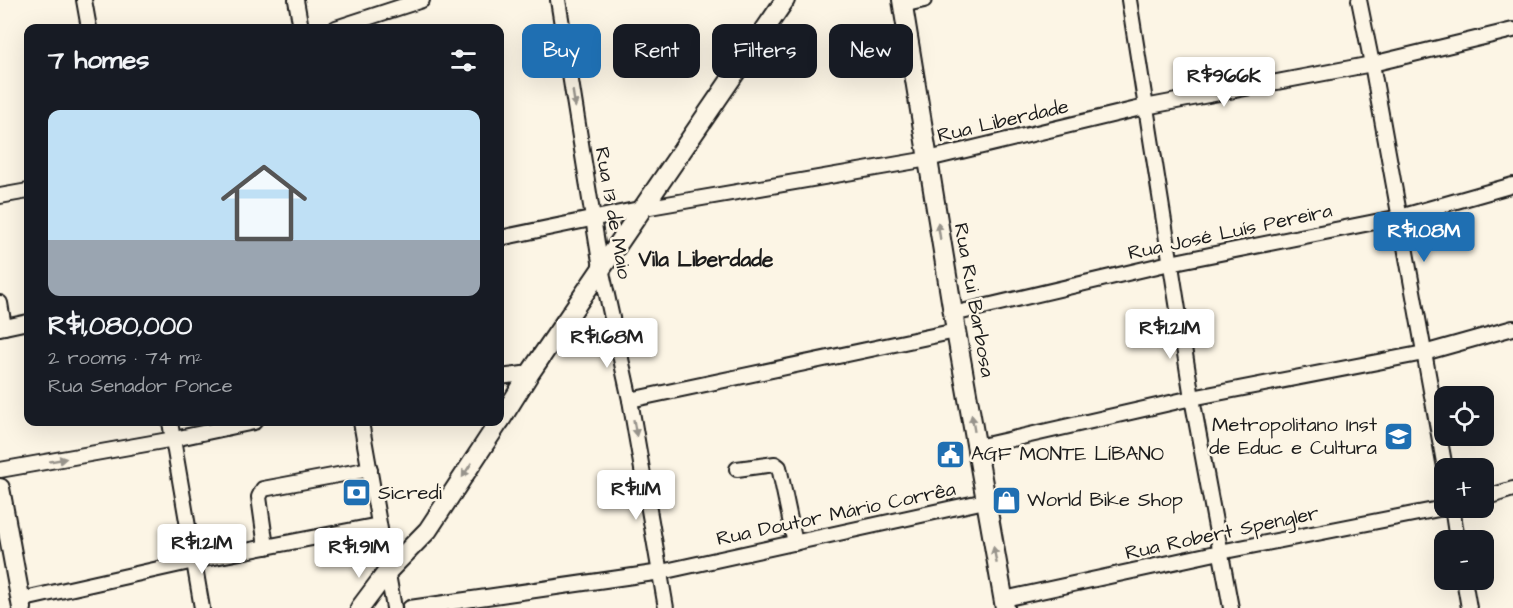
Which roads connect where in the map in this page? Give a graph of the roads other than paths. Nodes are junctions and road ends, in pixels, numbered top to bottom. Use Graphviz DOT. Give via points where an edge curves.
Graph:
graph roads {
  1 [pos="84,0"];
  2 [pos="296,0"];
  3 [pos="422,0"];
  4 [pos="558,0"];
  5 [pos="785,0"];
  6 [pos="924,0"];
  7 [pos="1129,0"];
  8 [pos="1359,0"];
  9 [pos="902,2"];
  10 [pos="87,24"];
  11 [pos="300,24"];
  12 [pos="348,24"];
  13 [pos="1513,30"];
  14 [pos="1372,64"];
  15 [pos="1145,106"];
  16 [pos="928,159"];
  17 [pos="1513,185"];
  18 [pos="24,192"];
  19 [pos="0,196"];
  20 [pos="644,208"];
  21 [pos="594,217"];
  22 [pos="1400,217"];
  23 [pos="504,237"];
  24 [pos="1170,263"];
  25 [pos="601,268"];
  26 [pos="0,303"];
  27 [pos="954,322"];
  28 [pos="24,323"];
  29 [pos="2,327"];
  30 [pos="1513,328"];
  31 [pos="1424,353"];
  32 [pos="530,373"];
  33 [pos="504,376"];
  34 [pos="1192,398"];
  35 [pos="630,400"];
  36 [pos="504,413"];
  37 [pos="171,426"];
  38 [pos="235,426"];
  39 [pos="363,426"];
  40 [pos="496,426"];
  41 [pos="174,439"];
  42 [pos="977,447"];
  43 [pos="1442,458"];
  44 [pos="370,469"];
  45 [pos="737,469"];
  46 [pos="0,470"];
  47 [pos="0,488"];
  48 [pos="1513,489"];
  49 [pos="1494,495"];
  50 [pos="985,501"];
  51 [pos="1434,510"];
  52 [pos="379,525"];
  53 [pos="795,543"];
  54 [pos="266,547"];
  55 [pos="1220,552"];
  56 [pos="194,561"];
  57 [pos="387,572"];
  58 [pos="661,572"];
  59 [pos="1466,590"];
  60 [pos="1004,603"];
  61 [pos="21,604"];
  62 [pos="202,608"];
  63 [pos="360,608"];
  64 [pos="394,608"];
  65 [pos="410,608"];
  66 [pos="666,608"];
  67 [pos="1231,608"];
  68 [pos="1469,608"];
  1 -- 10 [label="street"];
  2 -- 11 [label="street"];
  3 -- 12 [label="street"];
  4 -- 21 [label="street, Rua 13 de Maio, one-way"];
  5 -- 20 [label="main road"];
  6 -- 9 [label="street"];
  7 -- 15 [label="street"];
  8 -- 14 [label="street"];
  9 -- 16 [label="main road, Rua Rui Barbosa"];
  13 -- 14 [label="street, Rua Liberdade"];
  14 -- 15 [label="street, Rua Liberdade"];
  14 -- 22 [label="street"];
  15 -- 16 [label="street, Rua Liberdade"];
  15 -- 24 [label="street"];
  16 -- 20 [label="street, Rua Liberdade"];
  27 -- 16 [label="main road, Rua Rui Barbosa, one-way"];
  17 -- 22 [label="street, Rua José Luís Pereira"];
  18 -- 19 [label="street"];
  20 -- 21 [label="street, Rua Liberdade"];
  20 -- 25 [label="main road"];
  21 -- 23 [label="street, Rua Liberdade"];
  21 -- 25 [label="street, Rua 13 de Maio"];
  22 -- 24 [label="street, Rua José Luís Pereira"];
  22 -- 31 [label="street"];
  24 -- 27 [label="street, Rua José Luís Pereira"];
  24 -- 34 [label="street"];
  25 -- 32 [label="main road"];
  25 -- 35 [label="street, Rua 13 de Maio"];
  26 -- 29 [label="street"];
  27 -- 35 [label="street, Rua José Luís Pereira"];
  42 -- 27 [label="main road, Rua Rui Barbosa, one-way"];
  28 -- 29 [label="street"];
  30 -- 31 [label="street"];
  31 -- 34 [label="street"];
  31 -- 43 [label="street"];
  32 -- 33 [label="street"];
  32 -- 36 [label="main road"];
  34 -- 42 [label="street"];
  34 -- 55 [label="street"];
  35 -- 58 [label="street, Rua 13 de Maio, one-way"];
  37 -- 41 [label="street"];
  38 -- 41 [label="street"];
  39 -- 44 [label="street"];
  40 -- 57 [label="main road, one-way" via="428,530"];
  46 -- 41 [label="street, one-way"];
  41 -- 56 [label="street"];
  42 -- 50 [label="main road, Rua Rui Barbosa"];
  44 -- 52 [label="street"];
  44 -- 54 [label="street" via="263,489 259,497"];
  45 -- 53 [label="street" via="775,464 779,467"];
  47 -- 61 [label="main road"];
  48 -- 49 [label="street"];
  50 -- 53 [label="street, Rua Doutor Mário Corrêa"];
  60 -- 50 [label="main road, Rua Rui Barbosa, one-way"];
  51 -- 55 [label="street, Rua Robert Spengler"];
  52 -- 54 [label="street"];
  52 -- 57 [label="street"];
  53 -- 58 [label="street, Rua Doutor Mário Corrêa"];
  54 -- 56 [label="street"];
  55 -- 60 [label="street, Rua Robert Spengler"];
  55 -- 67 [label="street"];
  56 -- 61 [label="street"];
  56 -- 62 [label="street"];
  57 -- 63 [label="main road"];
  57 -- 64 [label="street"];
  58 -- 65 [label="street, Rua Doutor Mário Corrêa"];
  58 -- 66 [label="street, Rua 13 de Maio"];
  59 -- 68 [label="street"];
}
